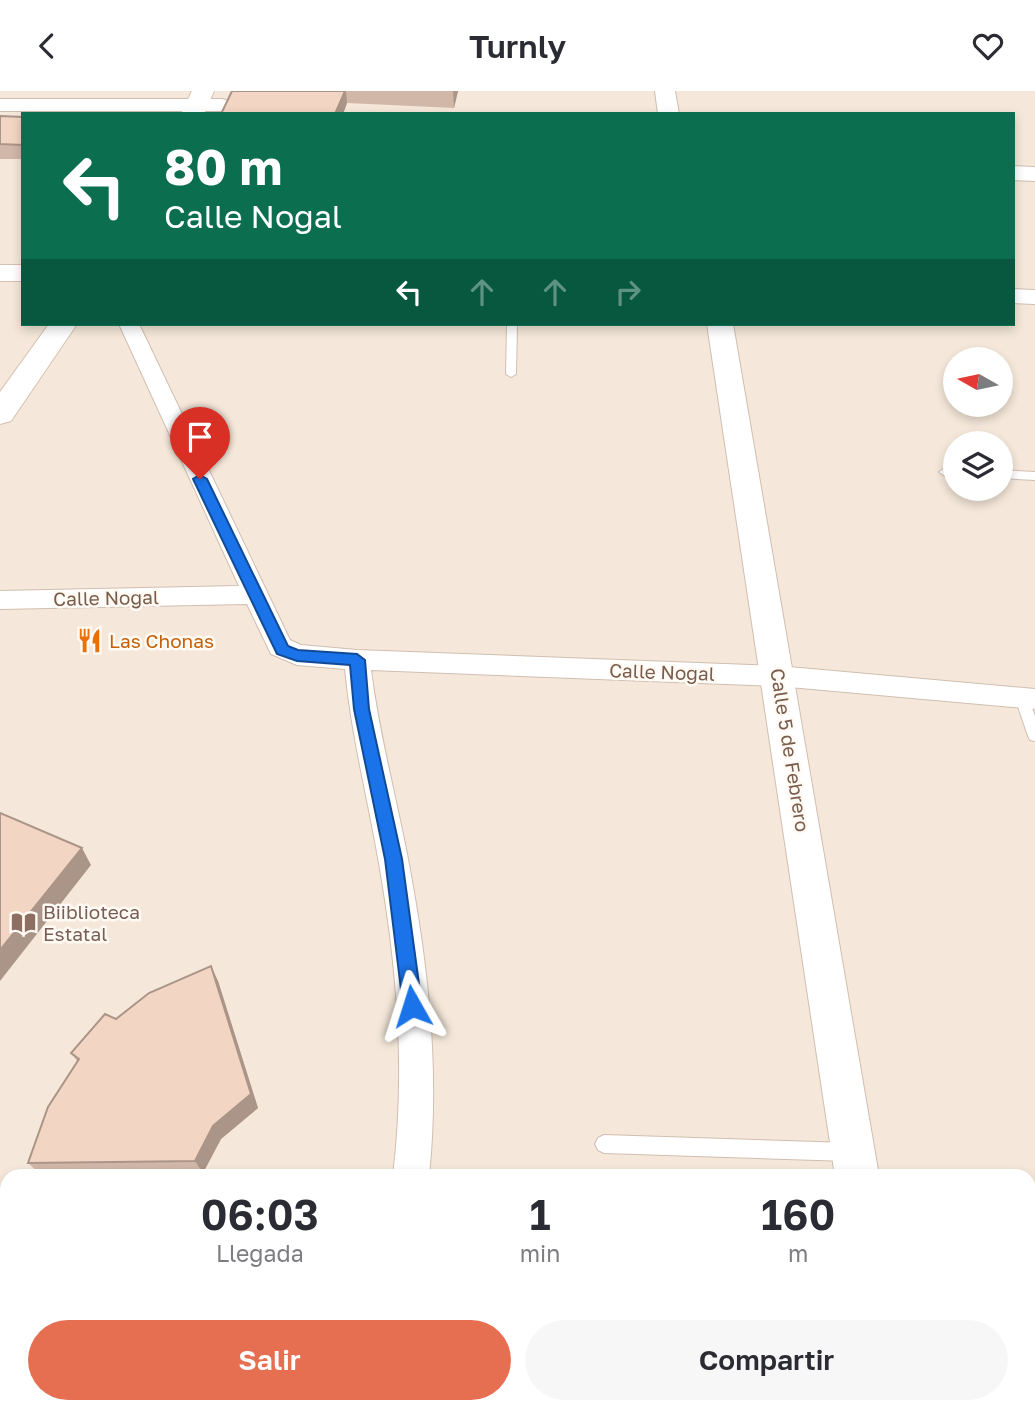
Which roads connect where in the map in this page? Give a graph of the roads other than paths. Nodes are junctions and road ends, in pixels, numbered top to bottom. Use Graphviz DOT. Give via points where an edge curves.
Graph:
graph roads {
  1 [pos="665,91"];
  2 [pos="210,103"];
  3 [pos="0,104"];
  4 [pos="669,112"];
  5 [pos="1015,173"];
  6 [pos="1035,174"];
  7 [pos="0,273"];
  8 [pos="21,274"];
  9 [pos="1015,296"];
  10 [pos="1035,297"];
  11 [pos="62,326"];
  12 [pos="130,326"];
  13 [pos="512,326"];
  14 [pos="720,326"];
  15 [pos="511,374"];
  16 [pos="0,414"];
  17 [pos="1013,475"];
  18 [pos="1035,476"];
  19 [pos="254,595"];
  20 [pos="0,600"];
  21 [pos="357,660"];
  22 [pos="778,676"];
  23 [pos="1029,698"];
  24 [pos="1035,736"];
  25 [pos="604,1144"];
  26 [pos="855,1164"];
  27 [pos="412,1169"];
  1 -- 4 [label="street"];
  2 -- 3 [label="street"];
  5 -- 6 [label="street"];
  7 -- 8 [label="main road"];
  9 -- 10 [label="street"];
  11 -- 16 [label="main road"];
  12 -- 19 [label="street"];
  13 -- 15 [label="lane"];
  14 -- 22 [label="street, Calle 5 de Febrero"];
  17 -- 18 [label="lane"];
  19 -- 20 [label="street, Calle Nogal"];
  19 -- 21 [label="street, Calle Nogal" via="278,644 289,654"];
  21 -- 22 [label="street, Calle Nogal"];
  21 -- 27 [label="street" via="361,709 393,859 415,1028 417,1132"];
  22 -- 23 [label="street, Calle Nogal"];
  22 -- 26 [label="street, Calle 5 de Febrero"];
  23 -- 24 [label="lane"];
  25 -- 26 [label="lane"];
}
